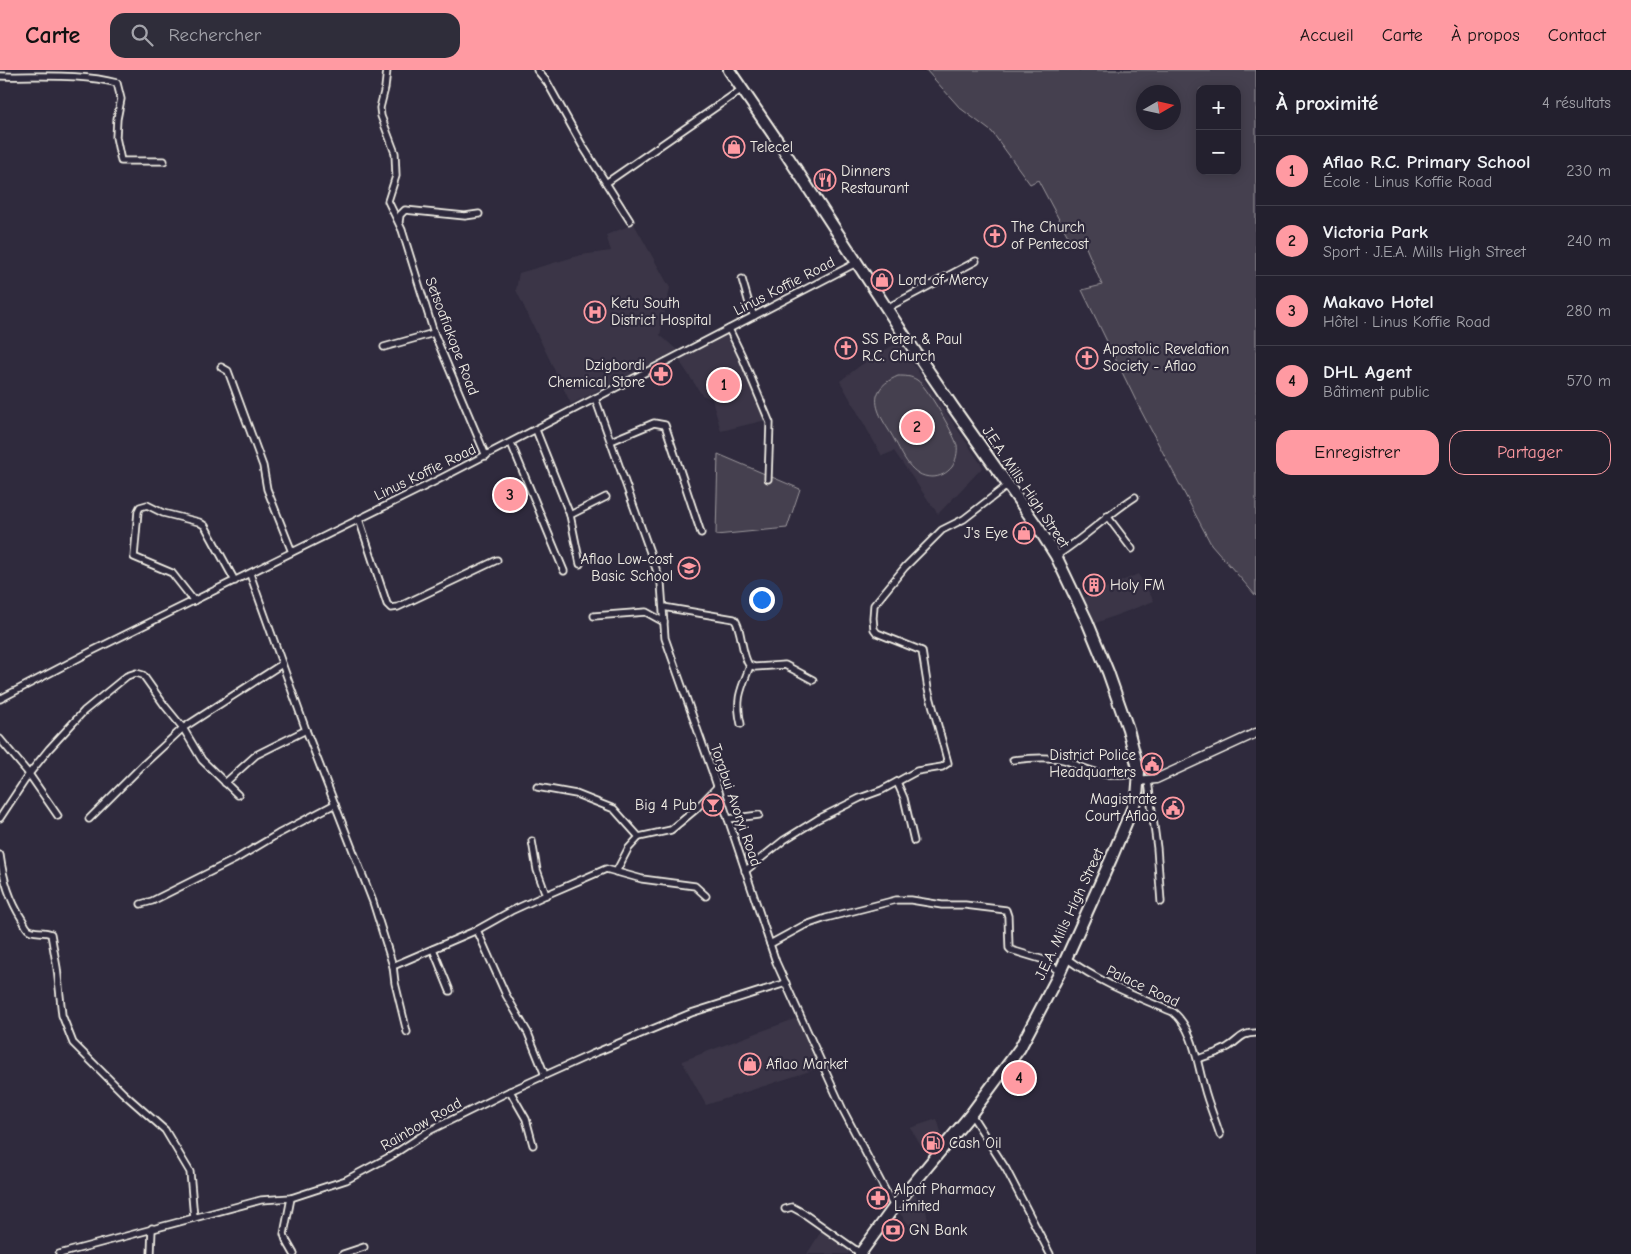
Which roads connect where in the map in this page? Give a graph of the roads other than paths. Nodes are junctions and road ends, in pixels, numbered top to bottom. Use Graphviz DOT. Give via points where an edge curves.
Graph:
graph roads {
  1 [pos="387,70"];
  2 [pos="537,70"];
  3 [pos="729,70"];
  4 [pos="0,76"];
  5 [pos="742,89"];
  6 [pos="164,161"];
  7 [pos="606,183"];
  8 [pos="479,214"];
  9 [pos="630,221"];
  10 [pos="398,222"];
  11 [pos="976,261"];
  12 [pos="858,262"];
  13 [pos="742,279"];
  14 [pos="886,308"];
  15 [pos="754,316"];
  16 [pos="729,329"];
  17 [pos="434,333"];
  18 [pos="384,347"];
  19 [pos="221,367"];
  20 [pos="595,398"];
  21 [pos="536,430"];
  22 [pos="611,441"];
  23 [pos="511,443"];
  24 [pos="486,456"];
  25 [pos="768,479"];
  26 [pos="1008,485"];
  27 [pos="606,497"];
  28 [pos="1135,497"];
  29 [pos="570,515"];
  30 [pos="1106,516"];
  31 [pos="359,519"];
  32 [pos="701,533"];
  33 [pos="1132,549"];
  34 [pos="292,552"];
  35 [pos="1056,556"];
  36 [pos="497,560"];
  37 [pos="580,564"];
  38 [pos="564,571"];
  39 [pos="250,574"];
  40 [pos="235,581"];
  41 [pos="194,601"];
  42 [pos="663,607"];
  43 [pos="594,616"];
  44 [pos="664,622"];
  45 [pos="282,664"];
  46 [pos="750,666"];
  47 [pos="813,680"];
  48 [pos="0,699"];
  49 [pos="741,724"];
  50 [pos="183,728"];
  51 [pos="306,730"];
  52 [pos="1256,733"];
  53 [pos="0,739"];
  54 [pos="1013,760"];
  55 [pos="30,774"];
  56 [pos="1142,778"];
  57 [pos="225,782"];
  58 [pos="897,782"];
  59 [pos="537,786"];
  60 [pos="717,787"];
  61 [pos="238,795"];
  62 [pos="335,804"];
  63 [pos="759,815"];
  64 [pos="58,816"];
  65 [pos="0,818"];
  66 [pos="89,819"];
  67 [pos="728,819"];
  68 [pos="639,837"];
  69 [pos="532,841"];
  70 [pos="914,841"];
  71 [pos="0,855"];
  72 [pos="745,871"];
  73 [pos="616,872"];
  74 [pos="546,895"];
  75 [pos="706,896"];
  76 [pos="1161,902"];
  77 [pos="141,904"];
  78 [pos="477,930"];
  79 [pos="770,944"];
  80 [pos="433,948"];
  81 [pos="1066,958"];
  82 [pos="392,966"];
  83 [pos="1060,972"];
  84 [pos="786,983"];
  85 [pos="450,991"];
  86 [pos="407,1032"];
  87 [pos="1256,1033"];
  88 [pos="1198,1059"];
  89 [pos="545,1075"];
  90 [pos="510,1091"];
  91 [pos="971,1114"];
  92 [pos="1220,1135"];
  93 [pos="533,1145"];
  94 [pos="291,1198"];
  95 [pos="894,1207"];
  96 [pos="785,1209"];
  97 [pos="194,1218"];
  98 [pos="152,1228"];
  99 [pos="364,1247"];
  100 [pos="59,1254"];
  101 [pos="150,1254"];
  102 [pos="294,1254"];
  103 [pos="343,1254"];
  104 [pos="860,1254"];
  105 [pos="1050,1254"];
  1 -- 10 [label="street, Setsoafiakope Road" via="380,108 395,154 396,176 388,201"];
  2 -- 7 [label="street"];
  3 -- 5 [label="highway, J.E.A. Mills High Street"];
  4 -- 6 [label="street" via="43,76 117,83 121,100 116,137 121,161"];
  5 -- 7 [label="street"];
  5 -- 12 [label="highway, J.E.A. Mills High Street"];
  7 -- 9 [label="street"];
  8 -- 10 [label="street" via="465,216 404,210"];
  10 -- 17 [label="street, Setsoafiakope Road"];
  11 -- 14 [label="street"];
  12 -- 14 [label="highway, J.E.A. Mills High Street"];
  12 -- 15 [label="street, Linus Koffie Road"];
  13 -- 15 [label="street"];
  14 -- 26 [label="highway, J.E.A. Mills High Street"];
  15 -- 16 [label="street, Linus Koffie Road"];
  16 -- 20 [label="street, Linus Koffie Road"];
  16 -- 25 [label="street" via="770,423"];
  17 -- 18 [label="street"];
  17 -- 24 [label="street, Setsoafiakope Road"];
  19 -- 34 [label="street" via="228,371 263,466 267,489"];
  20 -- 21 [label="street, Linus Koffie Road"];
  20 -- 22 [label="street, Torgbui Avoryi Road"];
  21 -- 23 [label="street, Linus Koffie Road"];
  21 -- 29 [label="street"];
  22 -- 32 [label="street" via="654,423 665,425"];
  22 -- 42 [label="street, Torgbui Avoryi Road" via="661,582"];
  23 -- 24 [label="street, Linus Koffie Road"];
  23 -- 38 [label="street"];
  24 -- 31 [label="street, Linus Koffie Road"];
  26 -- 35 [label="highway, J.E.A. Mills High Street"];
  26 -- 58 [label="street" via="964,519 942,530 905,567 873,609 877,633 922,651 928,689 948,763 917,771"];
  27 -- 29 [label="street"];
  28 -- 30 [label="street"];
  29 -- 37 [label="street"];
  30 -- 33 [label="street"];
  30 -- 35 [label="street"];
  31 -- 34 [label="street, Linus Koffie Road"];
  31 -- 36 [label="street" via="391,608"];
  34 -- 39 [label="street, Linus Koffie Road"];
  35 -- 56 [label="highway, J.E.A. Mills High Street" via="1108,672"];
  39 -- 40 [label="street, Linus Koffie Road"];
  39 -- 45 [label="street"];
  40 -- 41 [label="street, Linus Koffie Road"];
  40 -- 41 [label="street" via="205,526 147,505 140,507 134,556 172,573"];
  41 -- 48 [label="street, Linus Koffie Road"];
  42 -- 44 [label="street, Torgbui Avoryi Road"];
  42 -- 46 [label="street" via="734,619"];
  43 -- 44 [label="street" via="646,612"];
  44 -- 60 [label="street, Torgbui Avoryi Road" via="665,638"];
  45 -- 50 [label="street"];
  45 -- 51 [label="street"];
  46 -- 47 [label="street" via="785,665"];
  46 -- 49 [label="street" via="738,702"];
  50 -- 55 [label="street" via="143,675 136,673 127,676 84,711"];
  50 -- 57 [label="street" via="202,760"];
  50 -- 66 [label="street"];
  51 -- 57 [label="street" via="256,755"];
  51 -- 62 [label="street"];
  52 -- 56 [label="street" via="1156,779"];
  53 -- 55 [label="street"];
  54 -- 56 [label="street" via="1063,760 1113,776"];
  55 -- 64 [label="street"];
  55 -- 65 [label="street"];
  56 -- 76 [label="street" via="1157,848"];
  56 -- 81 [label="highway, J.E.A. Mills High Street" via="1111,859"];
  57 -- 61 [label="street"];
  58 -- 70 [label="street"];
  58 -- 72 [label="street" via="818,819 784,840"];
  59 -- 68 [label="street" via="576,794 614,808"];
  60 -- 67 [label="street, Torgbui Avoryi Road"];
  60 -- 68 [label="street" via="671,830"];
  62 -- 77 [label="street" via="236,859"];
  62 -- 82 [label="street" via="373,902"];
  63 -- 67 [label="street"];
  67 -- 72 [label="street, Torgbui Avoryi Road"];
  68 -- 73 [label="street" via="628,849"];
  69 -- 74 [label="street"];
  71 -- 97 [label="street" via="14,907 31,931 51,934 62,1014 73,1044 165,1130 190,1172"];
  72 -- 79 [label="street, Torgbui Avoryi Road"];
  73 -- 74 [label="street" via="606,869"];
  73 -- 75 [label="street" via="695,886"];
  74 -- 78 [label="street"];
  78 -- 80 [label="street"];
  78 -- 89 [label="street"];
  79 -- 83 [label="street" via="803,926 896,900 965,905 1006,910 1009,948 1044,960"];
  79 -- 84 [label="street, Torgbui Avoryi Road"];
  80 -- 82 [label="street"];
  80 -- 85 [label="street"];
  81 -- 83 [label="highway, J.E.A. Mills High Street"];
  81 -- 88 [label="street, Palace Road" via="1108,985 1173,1012 1180,1018"];
  82 -- 86 [label="street"];
  83 -- 91 [label="highway, J.E.A. Mills High Street" via="1015,1056"];
  84 -- 89 [label="street, Rainbow Road" via="691,1013"];
  84 -- 95 [label="street, Torgbui Avoryi Road" via="843,1110"];
  87 -- 88 [label="street" via="1247,1033 1229,1047"];
  88 -- 92 [label="street, Palace Road"];
  89 -- 90 [label="street, Rainbow Road"];
  90 -- 93 [label="street" via="526,1119"];
  90 -- 94 [label="street, Rainbow Road" via="429,1131 392,1156 346,1180"];
  91 -- 95 [label="highway, J.E.A. Mills High Street"];
  91 -- 105 [label="street" via="1006,1169"];
  94 -- 97 [label="street, Rainbow Road" via="261,1200"];
  94 -- 102 [label="street" via="284,1234"];
  95 -- 104 [label="highway, J.E.A. Mills High Street"];
  96 -- 104 [label="street" via="792,1207 803,1213"];
  97 -- 98 [label="street, Rainbow Road"];
  98 -- 100 [label="street, Rainbow Road"];
  98 -- 101 [label="street"];
  99 -- 103 [label="street"];
}
